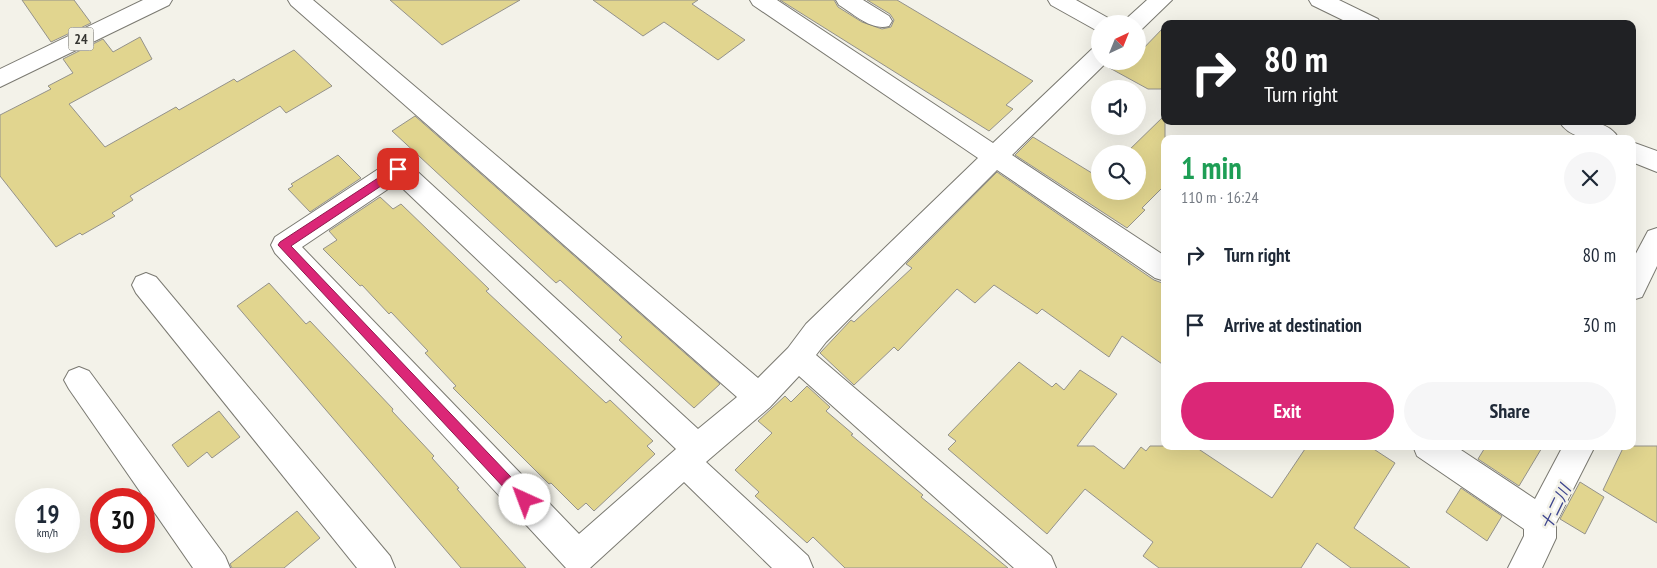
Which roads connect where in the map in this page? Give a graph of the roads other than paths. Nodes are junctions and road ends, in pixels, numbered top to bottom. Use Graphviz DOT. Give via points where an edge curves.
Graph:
graph roads {
  1 [pos="161,0"];
  2 [pos="299,0"];
  3 [pos="760,0"];
  4 [pos="847,0"];
  5 [pos="1060,0"];
  6 [pos="1161,0"];
  7 [pos="1320,0"];
  8 [pos="1144,15"];
  9 [pos="1091,18"];
  10 [pos="1362,20"];
  11 [pos="881,21"];
  12 [pos="1091,64"];
  13 [pos="0,79"];
  14 [pos="1579,125"];
  15 [pos="1599,135"];
  16 [pos="1636,153"];
  17 [pos="996,156"];
  18 [pos="1657,162"];
  19 [pos="1657,239"];
  20 [pos="1161,267"];
  21 [pos="1636,281"];
  22 [pos="146,285"];
  23 [pos="798,358"];
  24 [pos="79,380"];
  25 [pos="759,397"];
  26 [pos="1434,450"];
  27 [pos="1578,450"];
  28 [pos="691,455"];
  29 [pos="1540,521"];
  30 [pos="573,562"];
  31 [pos="213,568"];
  32 [pos="378,568"];
  33 [pos="796,568"];
  34 [pos="1039,568"];
  35 [pos="1525,568"];
  1 -- 13 [label="main road, 24"];
  2 -- 25 [label="main road"];
  3 -- 17 [label="main road"];
  4 -- 11 [label="main road"];
  5 -- 9 [label="main road"];
  6 -- 8 [label="main road"];
  7 -- 10 [label="main road"];
  12 -- 17 [label="main road"];
  14 -- 15 [label="main road"];
  16 -- 18 [label="main road"];
  17 -- 20 [label="main road"];
  17 -- 23 [label="main road" via="816,332"];
  19 -- 21 [label="main road"];
  22 -- 32 [label="main road"];
  23 -- 25 [label="main road"];
  23 -- 34 [label="main road"];
  24 -- 31 [label="main road"];
  25 -- 28 [label="main road"];
  26 -- 29 [label="main road"];
  27 -- 29 [label="main road"];
  28 -- 30 [label="main road"];
  28 -- 30 [label="main road" via="398,169 284,245"];
  28 -- 33 [label="main road"];
  29 -- 35 [label="main road" via="1540,538"];
}
